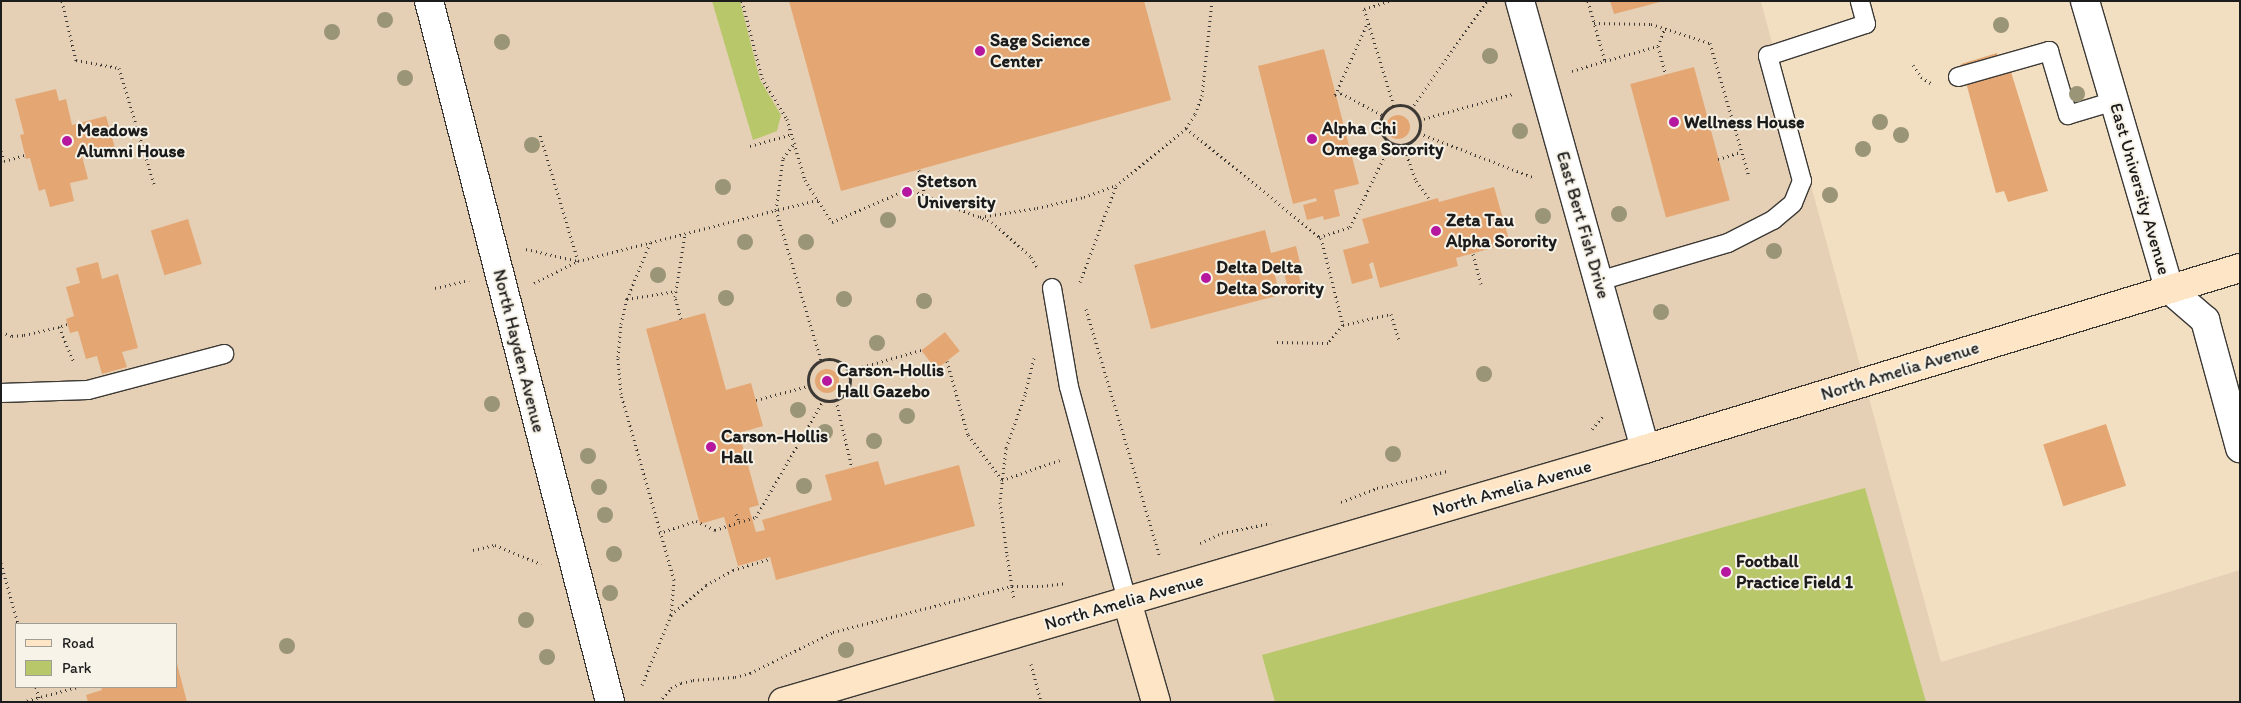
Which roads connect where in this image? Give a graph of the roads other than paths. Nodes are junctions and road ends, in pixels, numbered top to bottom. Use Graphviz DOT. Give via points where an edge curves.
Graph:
graph roads {
  1 [pos="429,1"];
  2 [pos="1520,1"];
  3 [pos="1860,1"];
  4 [pos="2085,1"];
  5 [pos="1958,77"];
  6 [pos="2114,101"];
  7 [pos="2240,268"];
  8 [pos="1599,281"];
  9 [pos="1052,288"];
  10 [pos="2169,289"];
  11 [pos="224,354"];
  12 [pos="1,393"];
  13 [pos="2240,448"];
  14 [pos="1645,449"];
  15 [pos="1127,601"];
  16 [pos="610,702"];
  17 [pos="783,702"];
  18 [pos="1156,702"];
  1 -- 16 [label="street, North Hayden Avenue"];
  2 -- 8 [label="street, East Bert Fish Drive"];
  3 -- 8 [label="lane" via="1866,24 1768,56 1802,181 1793,203 1773,220 1728,243"];
  4 -- 6 [label="street, East University Avenue"];
  5 -- 6 [label="lane" via="2049,51 2068,115"];
  6 -- 10 [label="street, East University Avenue"];
  7 -- 10 [label="main road, North Amelia Avenue"];
  8 -- 14 [label="street, East Bert Fish Drive"];
  9 -- 15 [label="lane" via="1070,387"];
  10 -- 13 [label="street, East University Avenue" via="2205,320"];
  10 -- 14 [label="main road, North Amelia Avenue"];
  11 -- 12 [label="lane" via="85,390"];
  14 -- 15 [label="main road, North Amelia Avenue"];
  15 -- 17 [label="main road, North Amelia Avenue"];
  15 -- 18 [label="main road"];
}
